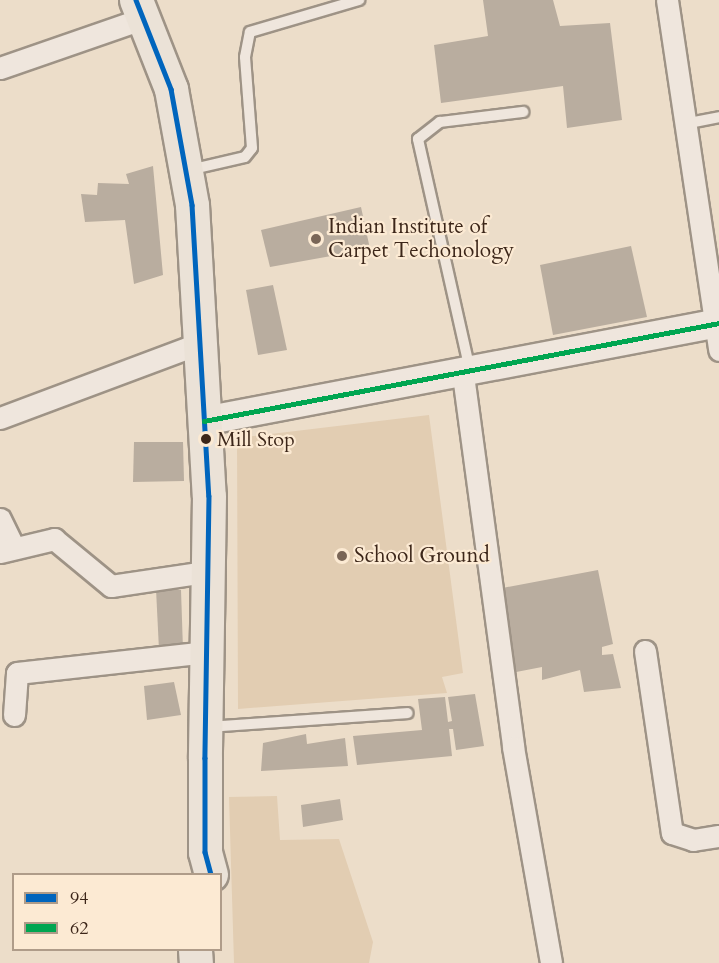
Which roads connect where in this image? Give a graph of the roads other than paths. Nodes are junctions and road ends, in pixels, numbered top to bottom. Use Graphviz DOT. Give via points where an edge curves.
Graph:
graph roads {
  1 [pos="359,0"];
  2 [pos="667,0"];
  3 [pos="140,9"];
  4 [pos="0,68"];
  5 [pos="524,112"];
  6 [pos="719,117"];
  7 [pos="683,124"];
  8 [pos="188,170"];
  9 [pos="717,332"];
  10 [pos="201,343"];
  11 [pos="467,374"];
  12 [pos="0,418"];
  13 [pos="204,421"];
  14 [pos="0,519"];
  15 [pos="7,550"];
  16 [pos="211,571"];
  17 [pos="645,651"];
  18 [pos="207,652"];
  19 [pos="408,713"];
  20 [pos="14,715"];
  21 [pos="206,726"];
  22 [pos="719,836"];
  23 [pos="203,867"];
  24 [pos="551,963"];
  1 -- 8 [label="lane" via="250,32 245,57 252,148 245,157"];
  2 -- 7 [label="street"];
  3 -- 4 [label="street"];
  3 -- 8 [label="highway" via="171,89"];
  5 -- 11 [label="lane" via="440,122 418,139"];
  6 -- 7 [label="lane"];
  7 -- 9 [label="street"];
  8 -- 10 [label="highway"];
  9 -- 11 [label="main road"];
  10 -- 12 [label="street"];
  10 -- 13 [label="highway"];
  11 -- 13 [label="main road"];
  11 -- 24 [label="street" via="513,747"];
  13 -- 16 [label="highway"];
  14 -- 15 [label="street"];
  15 -- 16 [label="street" via="54,539 111,586"];
  16 -- 18 [label="highway"];
  17 -- 22 [label="street" via="672,833 693,840"];
  18 -- 20 [label="street" via="17,673"];
  18 -- 21 [label="highway"];
  19 -- 21 [label="lane"];
  21 -- 23 [label="highway"];
}
